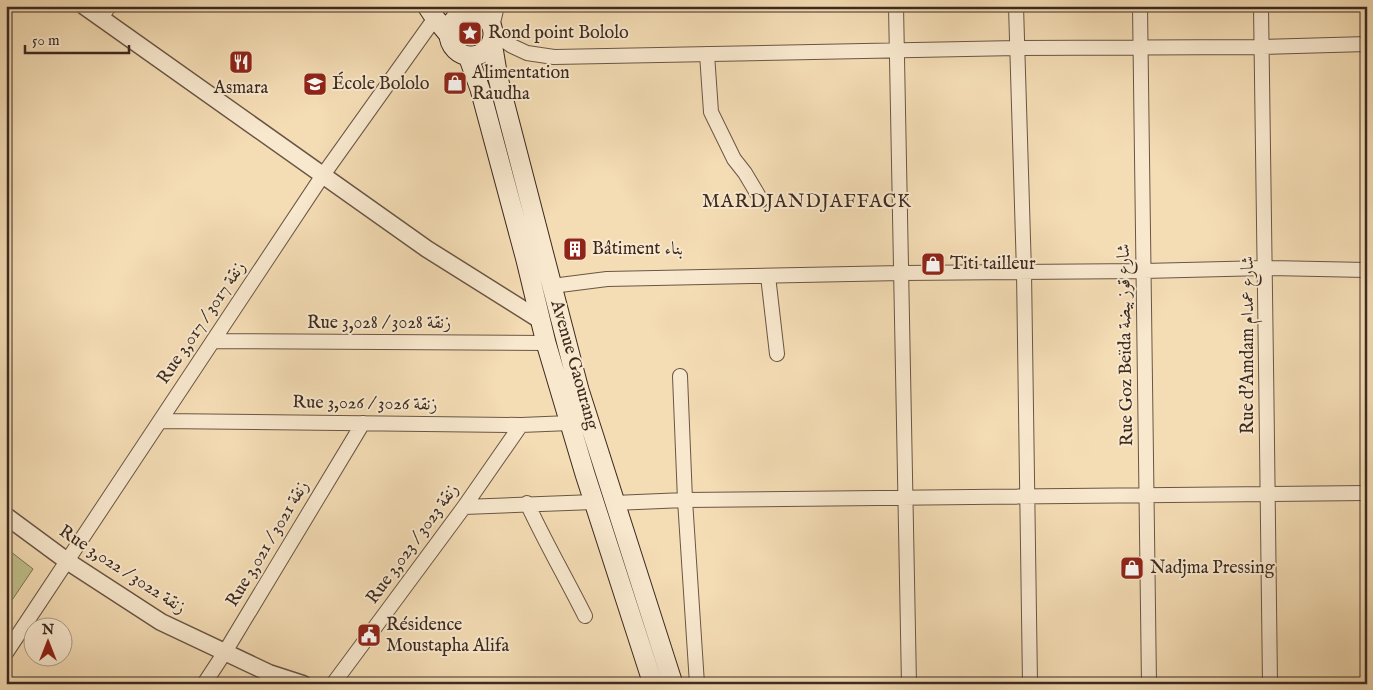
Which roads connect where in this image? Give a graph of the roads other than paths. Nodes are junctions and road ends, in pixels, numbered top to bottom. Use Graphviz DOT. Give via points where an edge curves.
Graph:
graph roads {
  1 [pos="84,6"];
  2 [pos="497,6"];
  3 [pos="896,6"];
  4 [pos="1016,6"];
  5 [pos="1140,6"];
  6 [pos="1261,6"];
  7 [pos="433,10"];
  8 [pos="470,11"];
  9 [pos="105,12"];
  10 [pos="493,34"];
  11 [pos="449,35"];
  12 [pos="1367,44"];
  13 [pos="1262,46"];
  14 [pos="1141,47"];
  15 [pos="1017,48"];
  16 [pos="897,51"];
  17 [pos="707,54"];
  18 [pos="468,56"];
  19 [pos="323,174"];
  20 [pos="761,200"];
  21 [pos="1266,268"];
  22 [pos="1367,270"];
  23 [pos="1144,271"];
  24 [pos="902,272"];
  25 [pos="1024,272"];
  26 [pos="768,276"];
  27 [pos="552,286"];
  28 [pos="540,320"];
  29 [pos="212,341"];
  30 [pos="546,343"];
  31 [pos="777,354"];
  32 [pos="680,376"];
  33 [pos="160,421"];
  34 [pos="570,422"];
  35 [pos="363,423"];
  36 [pos="521,425"];
  37 [pos="1367,493"];
  38 [pos="1267,494"];
  39 [pos="1146,496"];
  40 [pos="1027,497"];
  41 [pos="905,498"];
  42 [pos="685,500"];
  43 [pos="594,502"];
  44 [pos="527,503"];
  45 [pos="614,503"];
  46 [pos="464,507"];
  47 [pos="6,516"];
  48 [pos="67,561"];
  49 [pos="585,616"];
  50 [pos="225,652"];
  51 [pos="6,653"];
  52 [pos="204,684"];
  53 [pos="303,684"];
  54 [pos="333,684"];
  55 [pos="653,684"];
  56 [pos="673,684"];
  57 [pos="697,684"];
  58 [pos="909,684"];
  59 [pos="1030,684"];
  60 [pos="1149,684"];
  61 [pos="1270,684"];
  1 -- 9 [label="street"];
  2 -- 10 [label="street"];
  3 -- 16 [label="street"];
  4 -- 15 [label="street"];
  5 -- 14 [label="street, Rue Goz Beïda شارع قوز بيضة"];
  6 -- 13 [label="street, Rue d'Amdam شارع عمدام"];
  7 -- 8 [label="main road"];
  7 -- 11 [label="main road"];
  7 -- 19 [label="street, Rue 3,017 / زنقة 3017"];
  8 -- 10 [label="main road" via="488,20"];
  8 -- 11 [label="main road" via="453,21"];
  9 -- 19 [label="street"];
  10 -- 17 [label="street" via="527,53 554,57"];
  10 -- 18 [label="main road" via="489,49 483,54"];
  10 -- 27 [label="main road, Avenue Gaourang" via="498,78"];
  11 -- 18 [label="main road" via="455,50"];
  12 -- 13 [label="street"];
  13 -- 14 [label="street"];
  13 -- 21 [label="street, Rue d'Amdam شارع عمدام"];
  14 -- 15 [label="street"];
  14 -- 23 [label="street, Rue Goz Beïda شارع قوز بيضة"];
  15 -- 16 [label="street"];
  15 -- 25 [label="street"];
  16 -- 17 [label="street"];
  16 -- 24 [label="street"];
  17 -- 20 [label="street" via="712,112 734,159"];
  18 -- 28 [label="main road, Avenue Gaourang" via="480,89"];
  19 -- 28 [label="street" via="427,249"];
  19 -- 29 [label="street, Rue 3,017 / زنقة 3017"];
  21 -- 22 [label="street"];
  21 -- 23 [label="street"];
  21 -- 38 [label="street, Rue d'Amdam شارع عمدام"];
  23 -- 25 [label="street"];
  23 -- 39 [label="street, Rue Goz Beïda شارع قوز بيضة"];
  24 -- 25 [label="street"];
  24 -- 26 [label="street"];
  24 -- 41 [label="street"];
  25 -- 40 [label="street"];
  26 -- 27 [label="street" via="607,279"];
  26 -- 31 [label="street"];
  27 -- 45 [label="main road, Avenue Gaourang" via="579,390"];
  28 -- 30 [label="main road, Avenue Gaourang"];
  29 -- 30 [label="street, Rue 3,028 / زنقة 3028"];
  29 -- 33 [label="street, Rue 3,017 / زنقة 3017"];
  30 -- 34 [label="main road, Avenue Gaourang"];
  32 -- 42 [label="street"];
  33 -- 35 [label="street, Rue 3,026 / زنقة 3026"];
  33 -- 48 [label="street, Rue 3,017 / زنقة 3017"];
  34 -- 36 [label="street, Rue 3,026 / زنقة 3026"];
  34 -- 43 [label="main road, Avenue Gaourang"];
  35 -- 36 [label="street, Rue 3,026 / زنقة 3026"];
  35 -- 50 [label="street, Rue 3,021 / زنقة 3021"];
  36 -- 46 [label="street, Rue 3,023 / زنقة 3023"];
  37 -- 38 [label="street"];
  38 -- 39 [label="street"];
  38 -- 61 [label="street, Rue d'Amdam شارع عمدام"];
  39 -- 40 [label="street"];
  39 -- 60 [label="street, Rue Goz Beïda شارع قوز بيضة"];
  40 -- 41 [label="street"];
  40 -- 59 [label="street"];
  41 -- 42 [label="street"];
  41 -- 58 [label="street"];
  42 -- 45 [label="street"];
  42 -- 57 [label="street"];
  43 -- 44 [label="street"];
  43 -- 55 [label="main road, Avenue Gaourang"];
  44 -- 46 [label="street"];
  44 -- 49 [label="street"];
  45 -- 56 [label="main road, Avenue Gaourang"];
  46 -- 54 [label="street, Rue 3,023 / زنقة 3023"];
  47 -- 48 [label="street, Rue 3,022 / زنقة 3022"];
  48 -- 50 [label="street, Rue 3,022 / زنقة 3022" via="161,622"];
  48 -- 51 [label="street, Rue 3,017 / زنقة 3017"];
  50 -- 52 [label="street, Rue 3,021 / زنقة 3021"];
  50 -- 53 [label="street, Rue 3,022 / زنقة 3022" via="269,673"];
}
